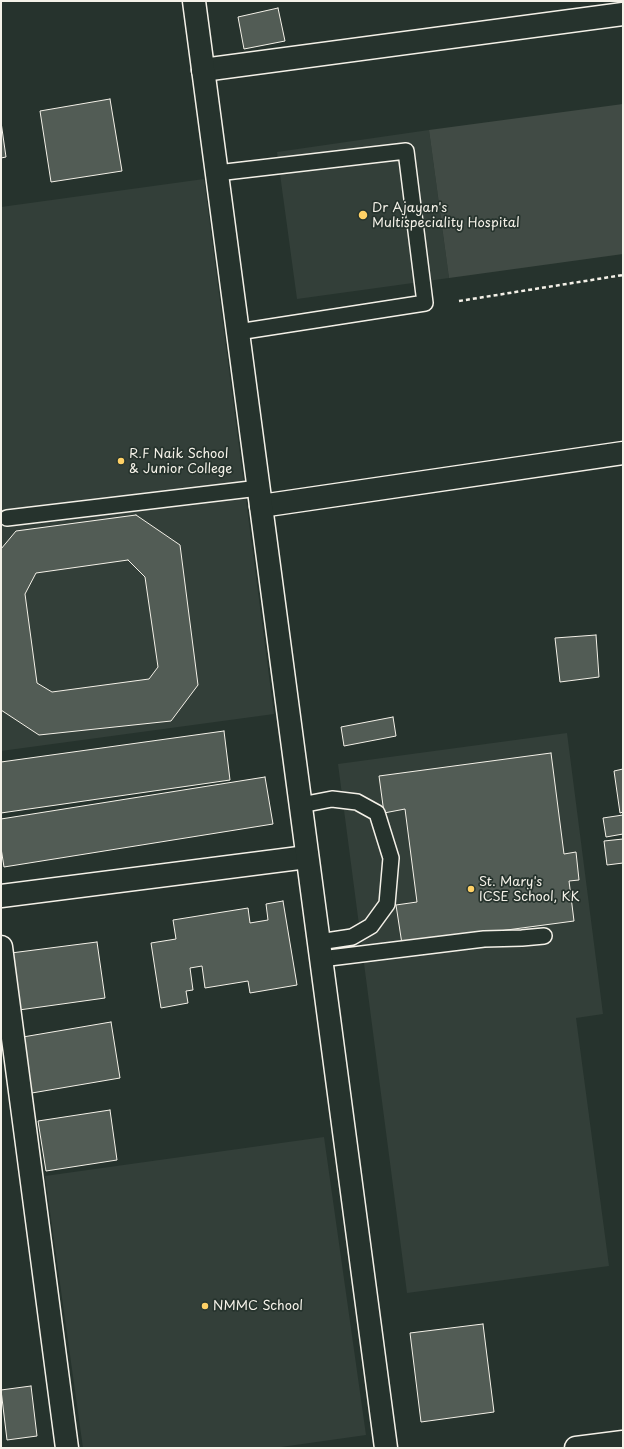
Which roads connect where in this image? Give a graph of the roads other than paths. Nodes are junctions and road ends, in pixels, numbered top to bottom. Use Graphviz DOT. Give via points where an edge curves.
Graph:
graph roads {
  1 [pos="194,1"];
  2 [pos="623,14"];
  3 [pos="203,70"];
  4 [pos="217,173"];
  5 [pos="238,332"];
  6 [pos="623,453"];
  7 [pos="260,497"];
  8 [pos="7,518"];
  9 [pos="301,805"];
  10 [pos="308,857"];
  11 [pos="1,896"];
  12 [pos="544,936"];
  13 [pos="1,947"];
  14 [pos="320,951"];
  15 [pos="623,1442"];
  16 [pos="67,1448"];
  17 [pos="386,1448"];
  18 [pos="576,1448"];
  1 -- 3 [label="street"];
  2 -- 3 [label="street"];
  3 -- 4 [label="street"];
  4 -- 5 [label="street"];
  4 -- 5 [label="lane" via="406,151 425,303"];
  5 -- 7 [label="street"];
  6 -- 7 [label="street"];
  7 -- 8 [label="lane"];
  7 -- 9 [label="street"];
  9 -- 10 [label="street"];
  9 -- 14 [label="lane" via="332,799 357,802 377,813 391,858 387,904 371,926"];
  10 -- 11 [label="street"];
  10 -- 14 [label="street"];
  12 -- 14 [label="lane"];
  13 -- 16 [label="street"];
  14 -- 17 [label="street"];
  15 -- 18 [label="street"];
}
